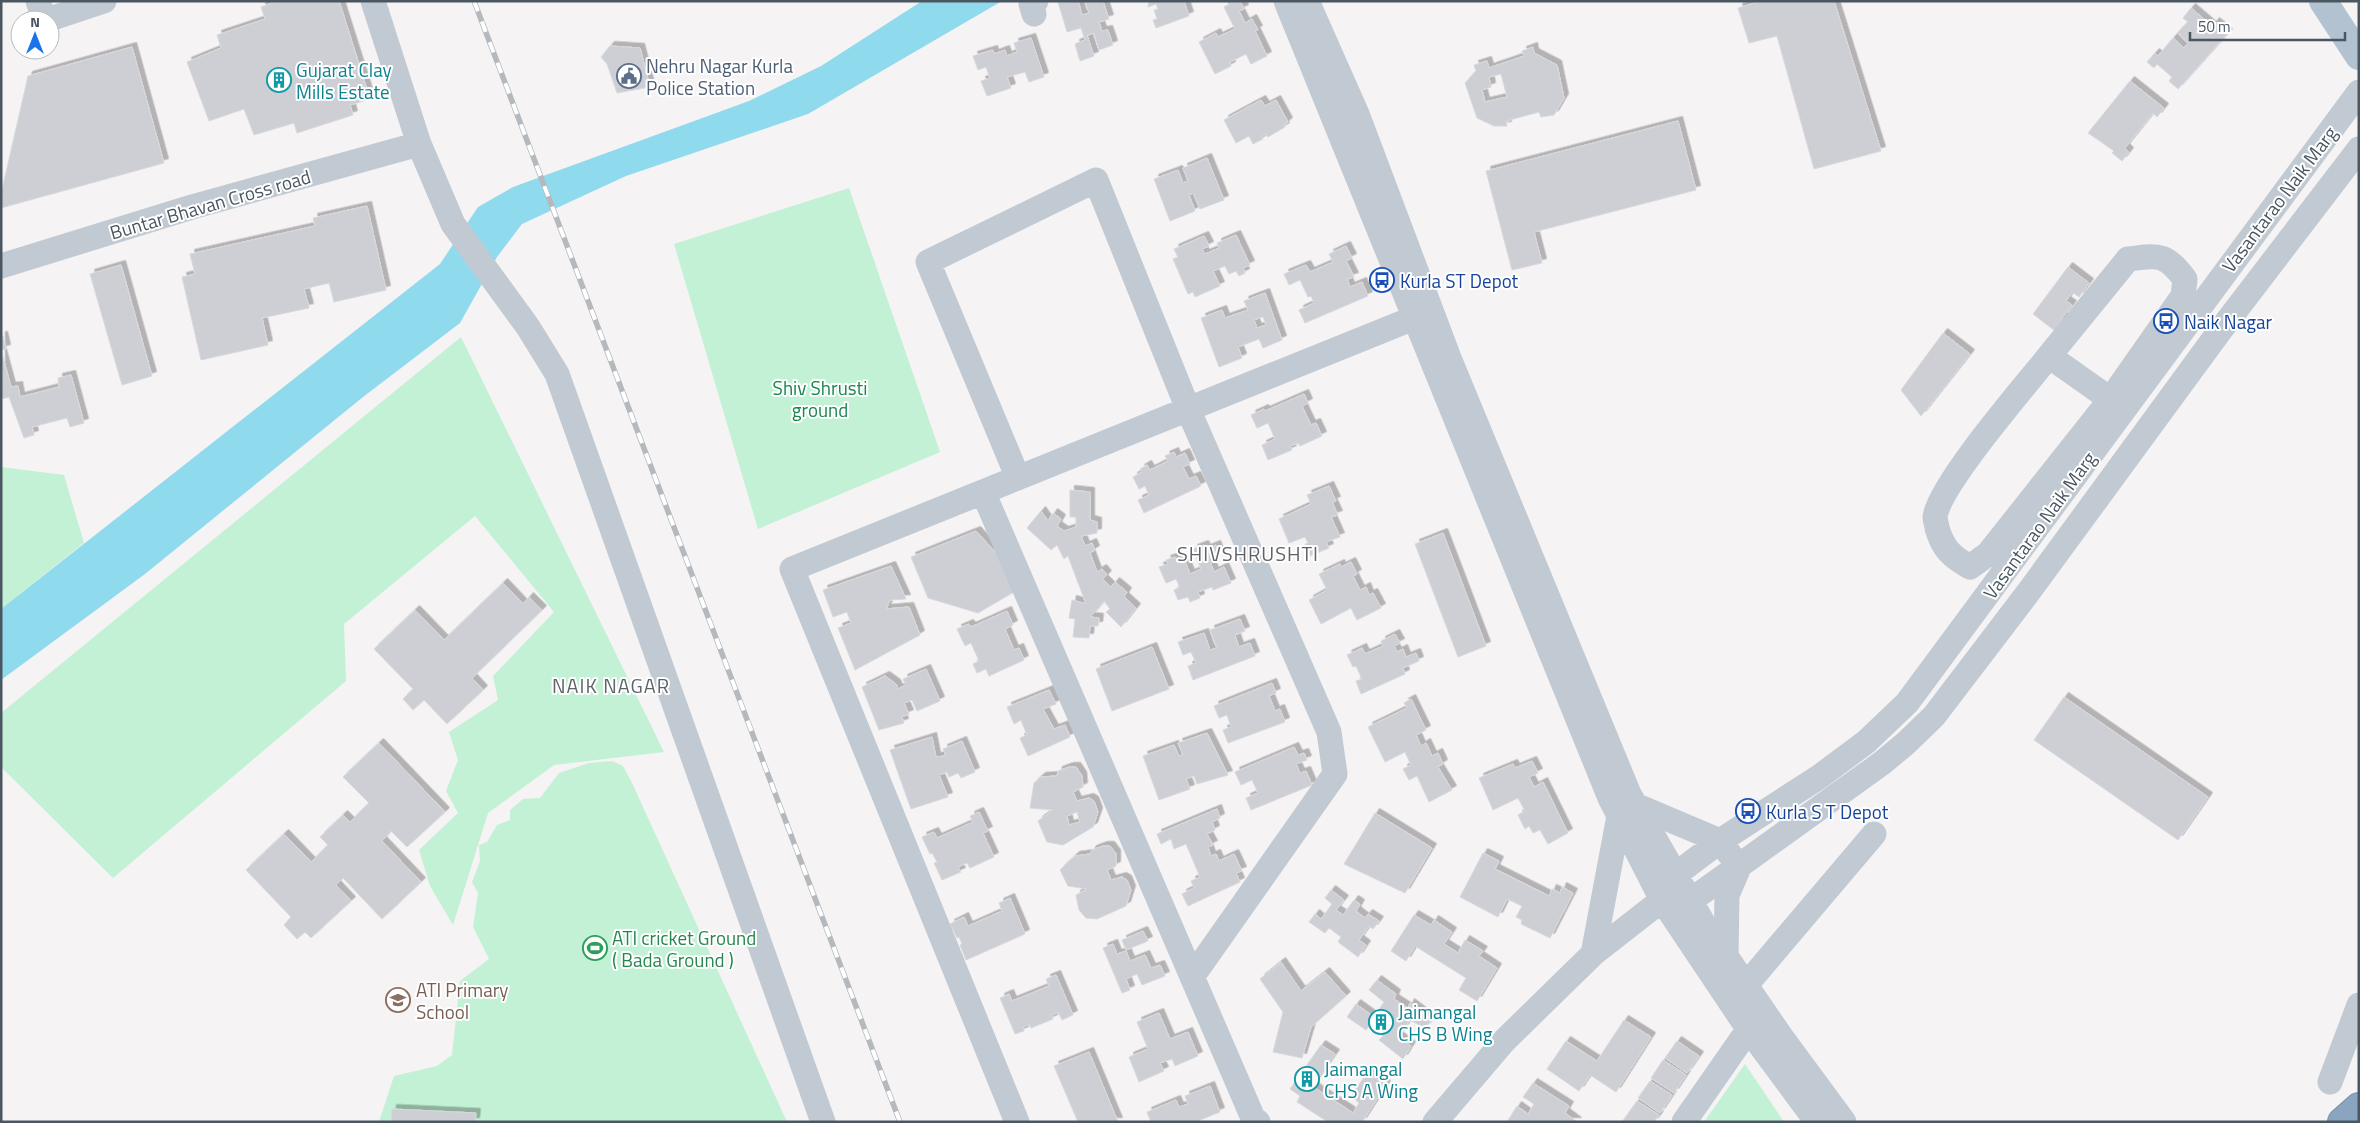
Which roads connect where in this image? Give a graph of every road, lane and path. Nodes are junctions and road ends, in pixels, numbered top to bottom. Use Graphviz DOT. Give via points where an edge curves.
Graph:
graph roads {
  1 [pos="38,1"];
  2 [pos="104,1"];
  3 [pos="373,1"];
  4 [pos="1286,1"];
  5 [pos="1307,1"];
  6 [pos="2324,1"];
  7 [pos="2359,56"];
  8 [pos="2359,92"];
  9 [pos="419,144"];
  10 [pos="2359,149"];
  11 [pos="2314,152"];
  12 [pos="2342,171"];
  13 [pos="2234,260"];
  14 [pos="1,266"];
  15 [pos="2259,279"];
  16 [pos="2194,313"];
  17 [pos="1423,315"];
  18 [pos="2218,332"];
  19 [pos="2049,356"];
  20 [pos="2117,404"];
  21 [pos="1188,409"];
  22 [pos="2101,441"];
  23 [pos="2126,459"];
  24 [pos="1018,478"];
  25 [pos="983,492"];
  26 [pos="2038,526"];
  27 [pos="2064,544"];
  28 [pos="2004,572"];
  29 [pos="2030,590"];
  30 [pos="1944,652"];
  31 [pos="1969,670"];
  32 [pos="1866,742"];
  33 [pos="1882,763"];
  34 [pos="1627,810"];
  35 [pos="1874,834"];
  36 [pos="1720,841"];
  37 [pos="1739,867"];
  38 [pos="1676,875"];
  39 [pos="1662,900"];
  40 [pos="1690,901"];
  41 [pos="1593,954"];
  42 [pos="1726,957"];
  43 [pos="1192,977"];
  44 [pos="1746,985"];
  45 [pos="2359,1005"];
  46 [pos="1756,1020"];
  47 [pos="2330,1082"];
  48 [pos="2359,1107"];
  49 [pos="823,1122"];
  50 [pos="1017,1122"];
  51 [pos="1258,1122"];
  52 [pos="1435,1122"];
  53 [pos="1684,1122"];
  54 [pos="1817,1122"];
  55 [pos="1844,1122"];
  56 [pos="2342,1122"];
  1 -- 2 [label="street" via="44,18 50,19"];
  3 -- 9 [label="street"];
  4 -- 17 [label="street"];
  5 -- 17 [label="street" via="1357,114"];
  6 -- 7 [label="main road"];
  8 -- 11 [label="street, Vasantarao Naik Marg"];
  9 -- 14 [label="street, Buntar Bhavan Cross road" via="192,207"];
  9 -- 49 [label="street" via="453,224 528,327 557,374"];
  10 -- 12 [label="street, Vasantarao Naik Marg"];
  11 -- 12 [label="street"];
  11 -- 13 [label="street, Vasantarao Naik Marg"];
  12 -- 15 [label="street, Vasantarao Naik Marg"];
  13 -- 15 [label="street"];
  13 -- 16 [label="street, Vasantarao Naik Marg"];
  15 -- 18 [label="street, Vasantarao Naik Marg"];
  16 -- 18 [label="street"];
  16 -- 20 [label="street, Vasantarao Naik Marg"];
  17 -- 21 [label="street"];
  17 -- 34 [label="street"];
  18 -- 23 [label="street, Vasantarao Naik Marg"];
  19 -- 20 [label="street"];
  19 -- 20 [label="street" via="2128,259 2154,256 2172,263 2185,279 2183,296"];
  19 -- 20 [label="street" via="1964,465 1943,498 1935,518 1942,544 1958,561 1970,567 1988,554"];
  20 -- 22 [label="street, Vasantarao Naik Marg"];
  21 -- 24 [label="street"];
  21 -- 24 [label="street" via="1096,180 928,262"];
  21 -- 43 [label="street" via="1329,732 1335,774"];
  22 -- 23 [label="street"];
  22 -- 26 [label="street, Vasantarao Naik Marg"];
  23 -- 27 [label="street, Vasantarao Naik Marg"];
  24 -- 25 [label="street"];
  25 -- 43 [label="street"];
  25 -- 50 [label="street" via="792,569"];
  26 -- 27 [label="street"];
  26 -- 28 [label="street, Vasantarao Naik Marg"];
  27 -- 29 [label="street, Vasantarao Naik Marg"];
  28 -- 29 [label="street"];
  28 -- 30 [label="street, Vasantarao Naik Marg"];
  29 -- 31 [label="street, Vasantarao Naik Marg"];
  30 -- 31 [label="street"];
  30 -- 32 [label="street, Vasantarao Naik Marg" via="1907,703"];
  31 -- 33 [label="street, Vasantarao Naik Marg" via="1934,716"];
  32 -- 33 [label="street"];
  32 -- 36 [label="street, Vasantarao Naik Marg" via="1819,777"];
  33 -- 37 [label="street, Vasantarao Naik Marg"];
  34 -- 36 [label="street"];
  34 -- 38 [label="street"];
  34 -- 39 [label="street"];
  34 -- 41 [label="street"];
  35 -- 44 [label="street"];
  36 -- 37 [label="street"];
  36 -- 38 [label="street, Vasantarao Naik Marg"];
  37 -- 40 [label="street, Vasantarao Naik Marg"];
  37 -- 42 [label="street" via="1727,895"];
  38 -- 39 [label="street, Vasantarao Naik Marg"];
  38 -- 40 [label="street"];
  39 -- 40 [label="street"];
  39 -- 41 [label="street, Vasantarao Naik Marg"];
  39 -- 46 [label="street"];
  40 -- 42 [label="street"];
  41 -- 52 [label="street, Vasantarao Naik Marg" via="1505,1040"];
  42 -- 44 [label="street"];
  43 -- 51 [label="street" via="1253,1118"];
  44 -- 46 [label="street"];
  45 -- 47 [label="street"];
  46 -- 53 [label="street"];
  46 -- 54 [label="street"];
  46 -- 55 [label="street"];
  48 -- 56 [label="highway"];
}
